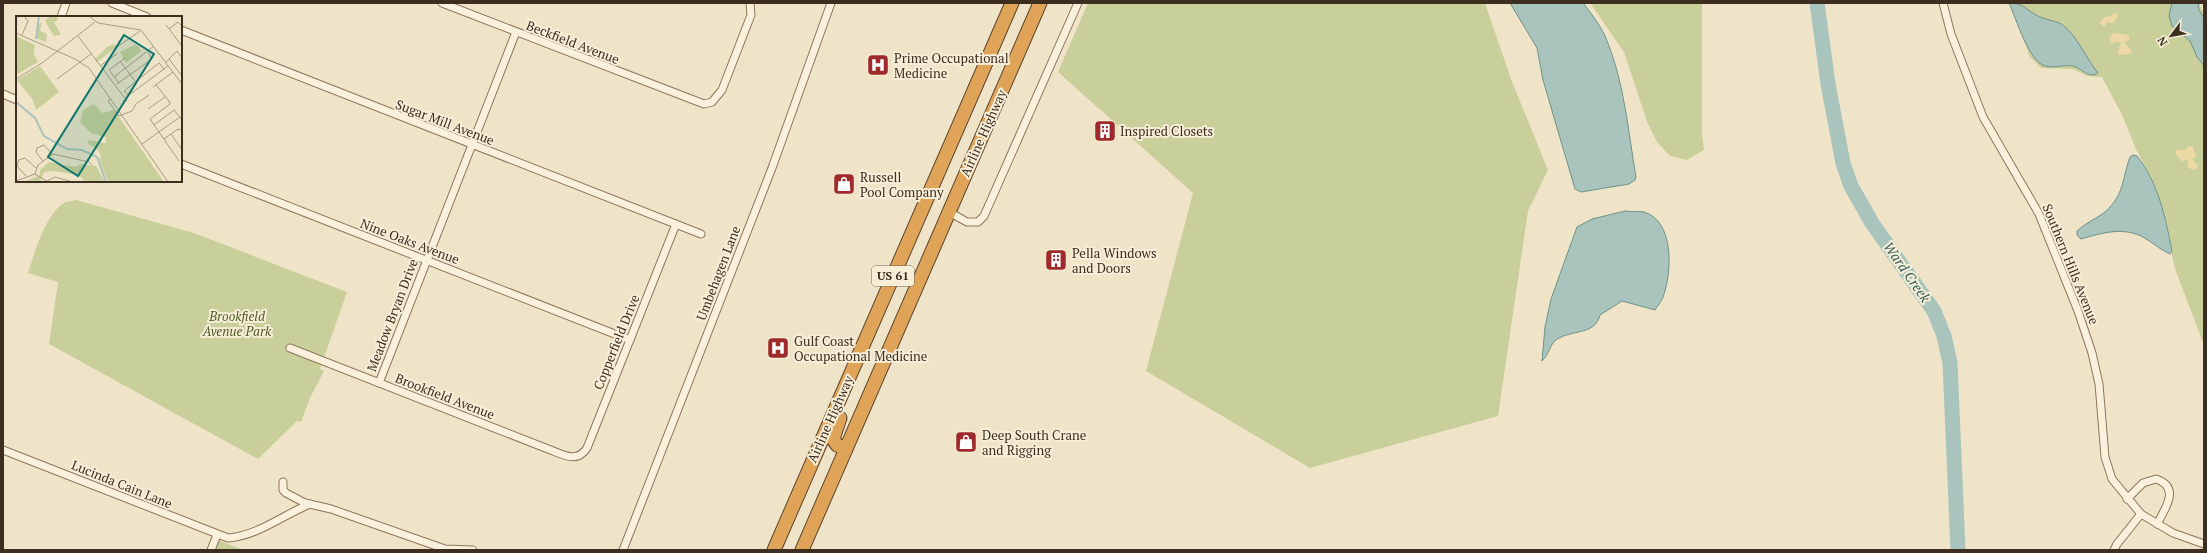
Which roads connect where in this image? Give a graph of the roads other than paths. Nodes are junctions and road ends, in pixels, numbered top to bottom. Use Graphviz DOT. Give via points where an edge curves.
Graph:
graph roads {
  1 [pos="66,3"];
  2 [pos="112,3"];
  3 [pos="442,3"];
  4 [pos="750,3"];
  5 [pos="831,3"];
  6 [pos="1012,3"];
  7 [pos="1040,3"];
  8 [pos="1078,3"];
  9 [pos="1942,3"];
  10 [pos="60,16"];
  11 [pos="144,16"];
  12 [pos="182,30"];
  13 [pos="516,32"];
  14 [pos="3,94"];
  15 [pos="16,100"];
  16 [pos="471,145"];
  17 [pos="182,164"];
  18 [pos="949,212"];
  19 [pos="676,224"];
  20 [pos="701,234"];
  21 [pos="426,260"];
  22 [pos="898,265"];
  23 [pos="630,340"];
  24 [pos="290,348"];
  25 [pos="379,383"];
  26 [pos="846,449"];
  27 [pos="3,450"];
  28 [pos="570,457"];
  29 [pos="283,482"];
  30 [pos="2127,499"];
  31 [pos="310,504"];
  32 [pos="2140,514"];
  33 [pos="2157,524"];
  34 [pos="217,535"];
  35 [pos="2204,544"];
  36 [pos="211,550"];
  37 [pos="473,550"];
  38 [pos="623,550"];
  39 [pos="774,550"];
  40 [pos="802,550"];
  41 [pos="2114,550"];
  1 -- 10 [label="street"];
  2 -- 11 [label="street"];
  3 -- 13 [label="street, Beckfield Avenue"];
  4 -- 13 [label="street, Beckfield Avenue" via="750,15 722,90 712,102 704,104"];
  5 -- 38 [label="street, Umbehagen Lane" via="769,174"];
  6 -- 22 [label="highway, Airline Highway / US 61"];
  7 -- 18 [label="highway, Airline Highway / US 61"];
  8 -- 18 [label="street" via="984,216 978,222 967,222"];
  9 -- 30 [label="street, Southern Hills Avenue" via="1951,34 1983,117 2039,214 2063,271 2092,353 2099,384 2105,457 2112,480"];
  12 -- 16 [label="street, Sugar Mill Avenue"];
  13 -- 16 [label="street, Meadow Bryan Drive"];
  14 -- 15 [label="street"];
  16 -- 19 [label="street, Sugar Mill Avenue"];
  16 -- 21 [label="street, Meadow Bryan Drive"];
  17 -- 21 [label="street, Nine Oaks Avenue"];
  18 -- 26 [label="highway, Airline Highway / US 61"];
  19 -- 20 [label="street, Sugar Mill Avenue"];
  19 -- 23 [label="street, Copperfield Drive"];
  21 -- 23 [label="street, Nine Oaks Avenue"];
  21 -- 25 [label="street, Meadow Bryan Drive"];
  22 -- 26 [label="highway" via="881,322 833,432 834,442"];
  22 -- 39 [label="highway, Airline Highway / US 61"];
  23 -- 28 [label="street, Copperfield Drive" via="587,448 579,456"];
  24 -- 25 [label="street, Brookfield Avenue"];
  25 -- 28 [label="street, Brookfield Avenue"];
  26 -- 40 [label="highway, Airline Highway / US 61"];
  27 -- 34 [label="street, Lucinda Cain Lane"];
  29 -- 31 [label="street" via="283,490 292,498"];
  30 -- 32 [label="street, Southern Hills Avenue"];
  30 -- 33 [label="street" via="2143,483 2156,479 2165,484 2170,498"];
  31 -- 34 [label="street, Lucinda Cain Lane" via="245,536 228,538"];
  31 -- 37 [label="street" via="332,509 445,549"];
  32 -- 33 [label="street, Southern Hills Avenue"];
  32 -- 41 [label="street"];
  33 -- 35 [label="street, Southern Hills Avenue" via="2173,533"];
  34 -- 36 [label="street"];
}
